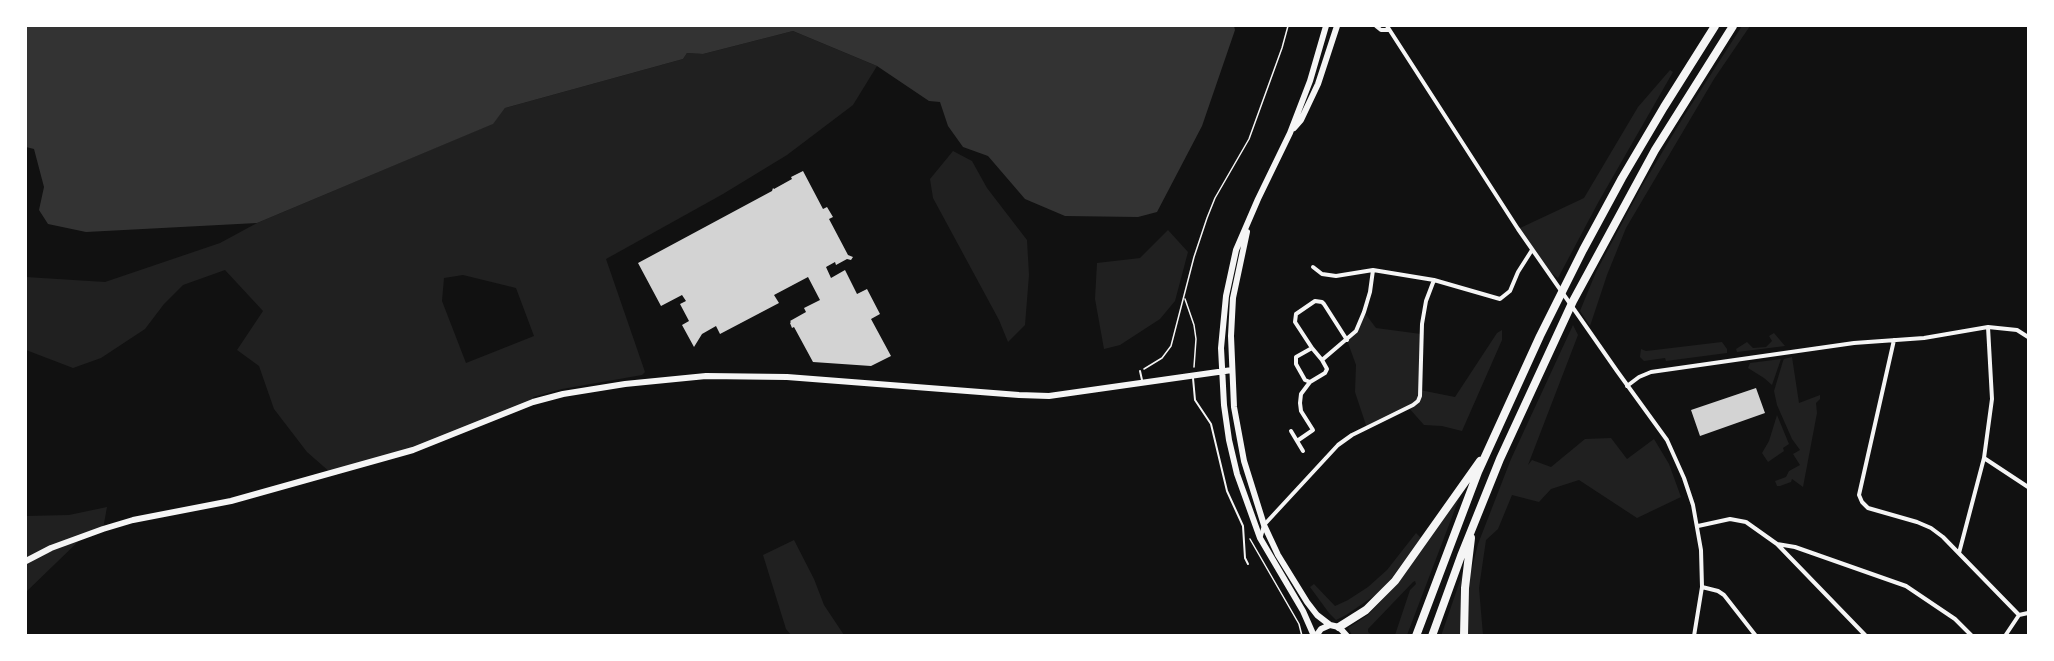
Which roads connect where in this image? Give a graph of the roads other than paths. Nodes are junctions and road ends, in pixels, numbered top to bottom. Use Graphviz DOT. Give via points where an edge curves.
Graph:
graph roads {
  1 [pos="1326,26"];
  2 [pos="1337,26"];
  3 [pos="1376,26"];
  4 [pos="1715,26"];
  5 [pos="1733,26"];
  6 [pos="1388,28"];
  7 [pos="1290,133"];
  8 [pos="1249,221"];
  9 [pos="1532,250"];
  10 [pos="1312,267"];
  11 [pos="1373,270"];
  12 [pos="1434,280"];
  13 [pos="1988,327"];
  14 [pos="2028,337"];
  15 [pos="1347,340"];
  16 [pos="1894,340"];
  17 [pos="1312,348"];
  18 [pos="1322,360"];
  19 [pos="1232,370"];
  20 [pos="1140,371"];
  21 [pos="1221,371"];
  22 [pos="1193,374"];
  23 [pos="1143,382"];
  24 [pos="1310,382"];
  25 [pos="1627,386"];
  26 [pos="1290,431"];
  27 [pos="1297,441"];
  28 [pos="1303,452"];
  29 [pos="1486,453"];
  30 [pos="1984,458"];
  31 [pos="2028,487"];
  32 [pos="1264,525"];
  33 [pos="1472,526"];
  34 [pos="1698,526"];
  35 [pos="1260,538"];
  36 [pos="1777,544"];
  37 [pos="1959,554"];
  38 [pos="26,561"];
  39 [pos="1248,564"];
  40 [pos="1702,588"];
  41 [pos="2028,613"];
  42 [pos="2019,615"];
  43 [pos="1334,626"];
  44 [pos="1315,636"];
  45 [pos="1347,636"];
  46 [pos="1416,636"];
  47 [pos="1432,636"];
  48 [pos="1464,636"];
  49 [pos="1694,636"];
  50 [pos="1756,636"];
  51 [pos="1866,636"];
  52 [pos="1972,636"];
  53 [pos="2005,636"];
  1 -- 7 [label="main road"];
  2 -- 7 [label="main road" via="1318,84 1301,120"];
  3 -- 6 [label="street" via="1381,30"];
  4 -- 29 [label="highway" via="1593,232"];
  5 -- 33 [label="highway" via="1660,142 1596,258 1535,381"];
  6 -- 9 [label="street"];
  7 -- 8 [label="main road"];
  8 -- 19 [label="main road" via="1233,298"];
  8 -- 21 [label="main road" via="1236,250 1226,296"];
  9 -- 12 [label="street" via="1510,291 1500,298"];
  9 -- 25 [label="street"];
  10 -- 11 [label="street" via="1336,276"];
  11 -- 12 [label="street"];
  11 -- 15 [label="street" via="1364,312 1356,331"];
  12 -- 32 [label="street" via="1422,324 1418,401 1338,446"];
  13 -- 14 [label="street" via="2017,330"];
  13 -- 16 [label="street"];
  13 -- 30 [label="street" via="1992,399"];
  15 -- 17 [label="street" via="1318,300 1296,314 1295,322"];
  15 -- 18 [label="street"];
  16 -- 25 [label="street" via="1651,372"];
  16 -- 37 [label="street" via="1859,495 1868,507 1931,528"];
  17 -- 18 [label="street"];
  17 -- 24 [label="street" via="1296,357 1296,364"];
  18 -- 24 [label="street" via="1328,369"];
  19 -- 21 [label="main road"];
  19 -- 32 [label="main road" via="1244,461"];
  20 -- 23 [label="lane"];
  21 -- 22 [label="main road"];
  21 -- 35 [label="main road" via="1229,440"];
  22 -- 23 [label="main road"];
  22 -- 39 [label="lane" via="1195,400 1211,424 1224,480 1243,526"];
  23 -- 38 [label="main road" via="1034,396 787,377 706,376 625,384 532,402 413,450 231,501 133,520 51,548"];
  24 -- 27 [label="street" via="1300,403 1313,430"];
  25 -- 34 [label="street" via="1667,440 1684,478"];
  26 -- 27 [label="street"];
  27 -- 28 [label="street"];
  29 -- 43 [label="highway" via="1395,581 1366,610"];
  29 -- 46 [label="highway"];
  30 -- 31 [label="street"];
  30 -- 37 [label="street"];
  32 -- 35 [label="street"];
  32 -- 43 [label="main road" via="1301,594 1317,615"];
  33 -- 47 [label="highway"];
  33 -- 48 [label="highway"];
  34 -- 36 [label="street" via="1730,519 1746,522"];
  34 -- 40 [label="street"];
  35 -- 44 [label="main road"];
  36 -- 51 [label="street"];
  36 -- 52 [label="street" via="1906,585 1955,619"];
  37 -- 42 [label="street"];
  40 -- 49 [label="street"];
  40 -- 50 [label="street" via="1724,595"];
  41 -- 42 [label="street"];
  42 -- 53 [label="street"];
  43 -- 44 [label="main road" via="1321,629"];
  43 -- 45 [label="main road"];
}
